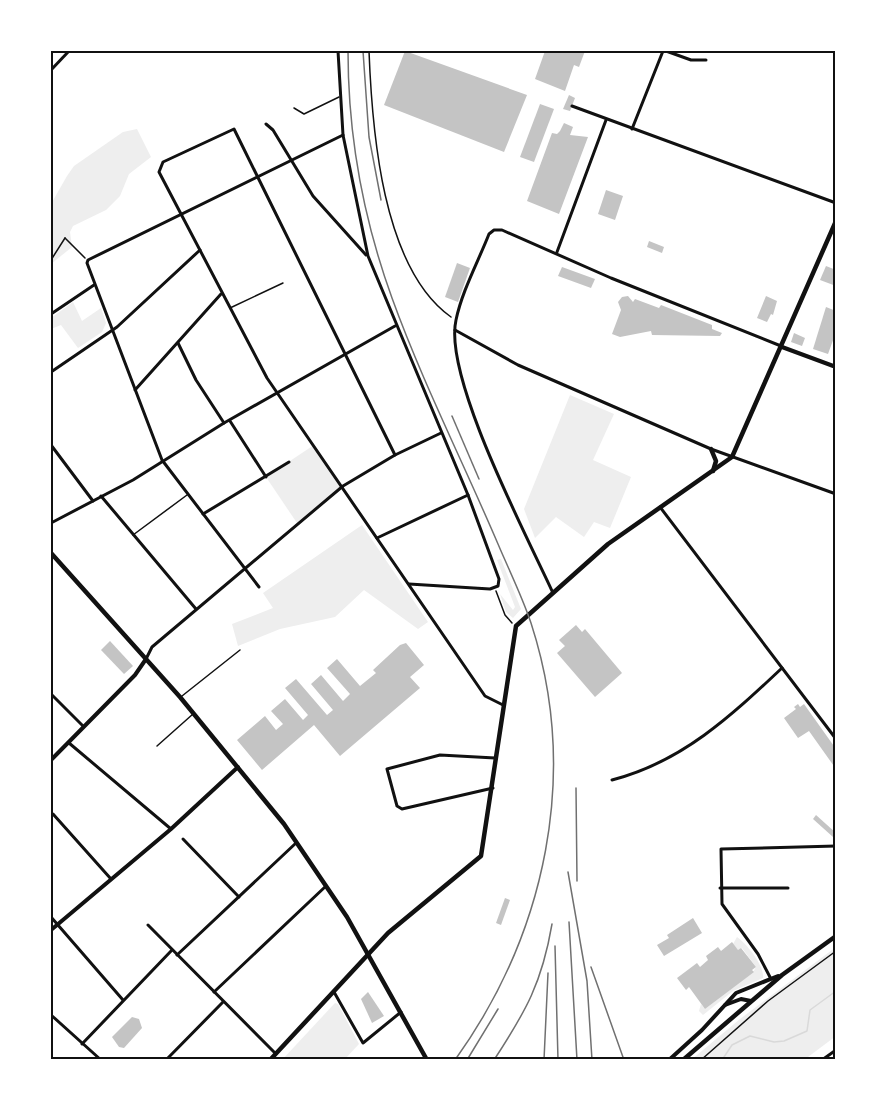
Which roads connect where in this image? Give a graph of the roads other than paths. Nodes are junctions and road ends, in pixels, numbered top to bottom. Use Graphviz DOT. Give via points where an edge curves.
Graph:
graph roads {
  1 [pos="69,51"];
  2 [pos="338,51"];
  3 [pos="665,51"];
  4 [pos="706,60"];
  5 [pos="51,70"];
  6 [pos="340,96"];
  7 [pos="572,106"];
  8 [pos="294,108"];
  9 [pos="606,120"];
  10 [pos="266,124"];
  11 [pos="632,129"];
  12 [pos="343,135"];
  13 [pos="290,160"];
  14 [pos="257,176"];
  15 [pos="836,203"];
  16 [pos="182,213"];
  17 [pos="836,221"];
  18 [pos="200,250"];
  19 [pos="557,252"];
  20 [pos="368,256"];
  21 [pos="283,282"];
  22 [pos="94,285"];
  23 [pos="221,294"];
  24 [pos="229,309"];
  25 [pos="51,314"];
  26 [pos="395,326"];
  27 [pos="112,330"];
  28 [pos="455,330"];
  29 [pos="178,343"];
  30 [pos="782,347"];
  31 [pos="344,356"];
  32 [pos="836,367"];
  33 [pos="51,372"];
  34 [pos="135,390"];
  35 [pos="278,394"];
  36 [pos="230,420"];
  37 [pos="224,423"];
  38 [pos="441,433"];
  39 [pos="51,445"];
  40 [pos="711,449"];
  41 [pos="56,453"];
  42 [pos="51,455"];
  43 [pos="395,455"];
  44 [pos="732,457"];
  45 [pos="162,460"];
  46 [pos="289,462"];
  47 [pos="713,471"];
  48 [pos="266,477"];
  49 [pos="343,486"];
  50 [pos="188,494"];
  51 [pos="836,494"];
  52 [pos="468,495"];
  53 [pos="101,496"];
  54 [pos="93,501"];
  55 [pos="660,507"];
  56 [pos="203,514"];
  57 [pos="51,523"];
  58 [pos="133,536"];
  59 [pos="377,538"];
  60 [pos="51,553"];
  61 [pos="244,568"];
  62 [pos="409,584"];
  63 [pos="259,587"];
  64 [pos="554,593"];
  65 [pos="195,609"];
  66 [pos="240,650"];
  67 [pos="146,659"];
  68 [pos="782,668"];
  69 [pos="51,694"];
  70 [pos="180,697"];
  71 [pos="505,705"];
  72 [pos="194,713"];
  73 [pos="83,726"];
  74 [pos="836,739"];
  75 [pos="69,743"];
  76 [pos="158,746"];
  77 [pos="497,759"];
  78 [pos="51,760"];
  79 [pos="239,767"];
  80 [pos="612,780"];
  81 [pos="493,788"];
  82 [pos="53,814"];
  83 [pos="171,829"];
  84 [pos="183,839"];
  85 [pos="297,842"];
  86 [pos="836,846"];
  87 [pos="111,879"];
  88 [pos="327,885"];
  89 [pos="720,888"];
  90 [pos="788,888"];
  91 [pos="239,897"];
  92 [pos="51,917"];
  93 [pos="57,924"];
  94 [pos="148,925"];
  95 [pos="51,930"];
  96 [pos="836,936"];
  97 [pos="172,950"];
  98 [pos="368,954"];
  99 [pos="177,955"];
  100 [pos="782,975"];
  101 [pos="771,979"];
  102 [pos="214,992"];
  103 [pos="334,992"];
  104 [pos="123,1000"];
  105 [pos="751,1000"];
  106 [pos="223,1002"];
  107 [pos="721,1007"];
  108 [pos="401,1012"];
  109 [pos="51,1015"];
  110 [pos="82,1044"];
  111 [pos="836,1050"];
  112 [pos="276,1054"];
  113 [pos="101,1060"];
  114 [pos="166,1060"];
  115 [pos="270,1060"];
  116 [pos="427,1060"];
  117 [pos="669,1060"];
  118 [pos="683,1060"];
  119 [pos="822,1060"];
  1 -- 5 [label="street"];
  2 -- 6 [label="street"];
  3 -- 4 [label="street" via="691,60"];
  3 -- 11 [label="street"];
  6 -- 8 [label="lane" via="304,114"];
  6 -- 12 [label="street"];
  7 -- 9 [label="street"];
  9 -- 11 [label="street"];
  9 -- 19 [label="street"];
  10 -- 13 [label="street"];
  11 -- 15 [label="street"];
  12 -- 13 [label="street"];
  12 -- 20 [label="street"];
  13 -- 14 [label="street"];
  13 -- 20 [label="street" via="313,196"];
  14 -- 16 [label="street"];
  14 -- 16 [label="street" via="234,129 167,160 159,168"];
  14 -- 31 [label="street"];
  16 -- 18 [label="street"];
  16 -- 22 [label="street" via="88,260"];
  17 -- 30 [label="main road"];
  18 -- 23 [label="street"];
  18 -- 27 [label="street"];
  19 -- 28 [label="street" via="494,230 489,234"];
  19 -- 30 [label="street" via="619,282"];
  20 -- 26 [label="street"];
  21 -- 24 [label="lane"];
  22 -- 25 [label="street"];
  22 -- 27 [label="street"];
  23 -- 24 [label="street"];
  23 -- 29 [label="street"];
  24 -- 35 [label="street"];
  26 -- 31 [label="street"];
  26 -- 38 [label="street"];
  27 -- 33 [label="street"];
  27 -- 34 [label="street"];
  28 -- 40 [label="street" via="518,364"];
  28 -- 64 [label="street" via="458,365 472,410"];
  29 -- 34 [label="street"];
  29 -- 37 [label="street"];
  30 -- 32 [label="street"];
  30 -- 44 [label="main road"];
  31 -- 35 [label="street"];
  31 -- 43 [label="street"];
  34 -- 45 [label="street"];
  35 -- 36 [label="street"];
  35 -- 49 [label="street"];
  36 -- 37 [label="street"];
  36 -- 48 [label="street"];
  37 -- 45 [label="street"];
  38 -- 43 [label="street"];
  38 -- 52 [label="street"];
  39 -- 41 [label="street"];
  40 -- 44 [label="street"];
  40 -- 47 [label="main road" via="716,461"];
  41 -- 42 [label="street"];
  41 -- 54 [label="street"];
  43 -- 49 [label="street"];
  44 -- 47 [label="main road"];
  44 -- 51 [label="street"];
  45 -- 50 [label="street"];
  45 -- 53 [label="street"];
  46 -- 48 [label="street"];
  47 -- 55 [label="main road"];
  48 -- 56 [label="street"];
  49 -- 59 [label="street"];
  49 -- 61 [label="street"];
  50 -- 56 [label="street"];
  50 -- 58 [label="lane"];
  52 -- 59 [label="street"];
  52 -- 62 [label="street" via="499,574 495,589"];
  53 -- 54 [label="street"];
  53 -- 58 [label="street"];
  54 -- 57 [label="street"];
  55 -- 64 [label="main road" via="608,544"];
  55 -- 68 [label="street"];
  56 -- 61 [label="street"];
  58 -- 65 [label="street"];
  59 -- 62 [label="street"];
  60 -- 67 [label="main road"];
  61 -- 63 [label="street"];
  61 -- 65 [label="street"];
  62 -- 71 [label="street" via="485,696"];
  64 -- 71 [label="main road" via="516,626"];
  65 -- 67 [label="street" via="152,647"];
  66 -- 70 [label="lane"];
  67 -- 70 [label="main road"];
  67 -- 73 [label="street"];
  68 -- 74 [label="street"];
  68 -- 80 [label="street" via="688,748 658,765"];
  69 -- 73 [label="street"];
  70 -- 72 [label="main road"];
  71 -- 77 [label="main road"];
  72 -- 76 [label="lane"];
  72 -- 79 [label="main road"];
  73 -- 75 [label="street"];
  75 -- 78 [label="street"];
  75 -- 83 [label="street"];
  77 -- 81 [label="main road"];
  77 -- 81 [label="street" via="440,755 387,768 402,809"];
  79 -- 83 [label="street"];
  79 -- 85 [label="main road"];
  81 -- 98 [label="main road" via="479,860 388,933"];
  82 -- 87 [label="street"];
  83 -- 87 [label="street"];
  84 -- 91 [label="street"];
  85 -- 88 [label="main road"];
  85 -- 91 [label="street"];
  86 -- 89 [label="street" via="721,849"];
  87 -- 93 [label="street"];
  88 -- 98 [label="main road"];
  88 -- 102 [label="street"];
  89 -- 90 [label="street"];
  89 -- 101 [label="street" via="724,909 758,954"];
  91 -- 99 [label="street"];
  92 -- 93 [label="street"];
  93 -- 95 [label="street"];
  93 -- 104 [label="street"];
  94 -- 97 [label="street"];
  96 -- 100 [label="main road"];
  97 -- 99 [label="street"];
  97 -- 104 [label="street"];
  98 -- 103 [label="main road"];
  98 -- 108 [label="main road"];
  99 -- 102 [label="street"];
  100 -- 101 [label="street"];
  100 -- 105 [label="main road"];
  101 -- 107 [label="street" via="736,993"];
  102 -- 106 [label="street"];
  103 -- 108 [label="street" via="363,1043"];
  103 -- 112 [label="main road"];
  104 -- 110 [label="street"];
  105 -- 107 [label="street" via="741,999"];
  105 -- 118 [label="main road"];
  106 -- 112 [label="street"];
  106 -- 114 [label="street"];
  107 -- 117 [label="street"];
  108 -- 116 [label="main road"];
  109 -- 110 [label="street"];
  110 -- 113 [label="street"];
  111 -- 119 [label="street"];
  112 -- 115 [label="main road"];
}
